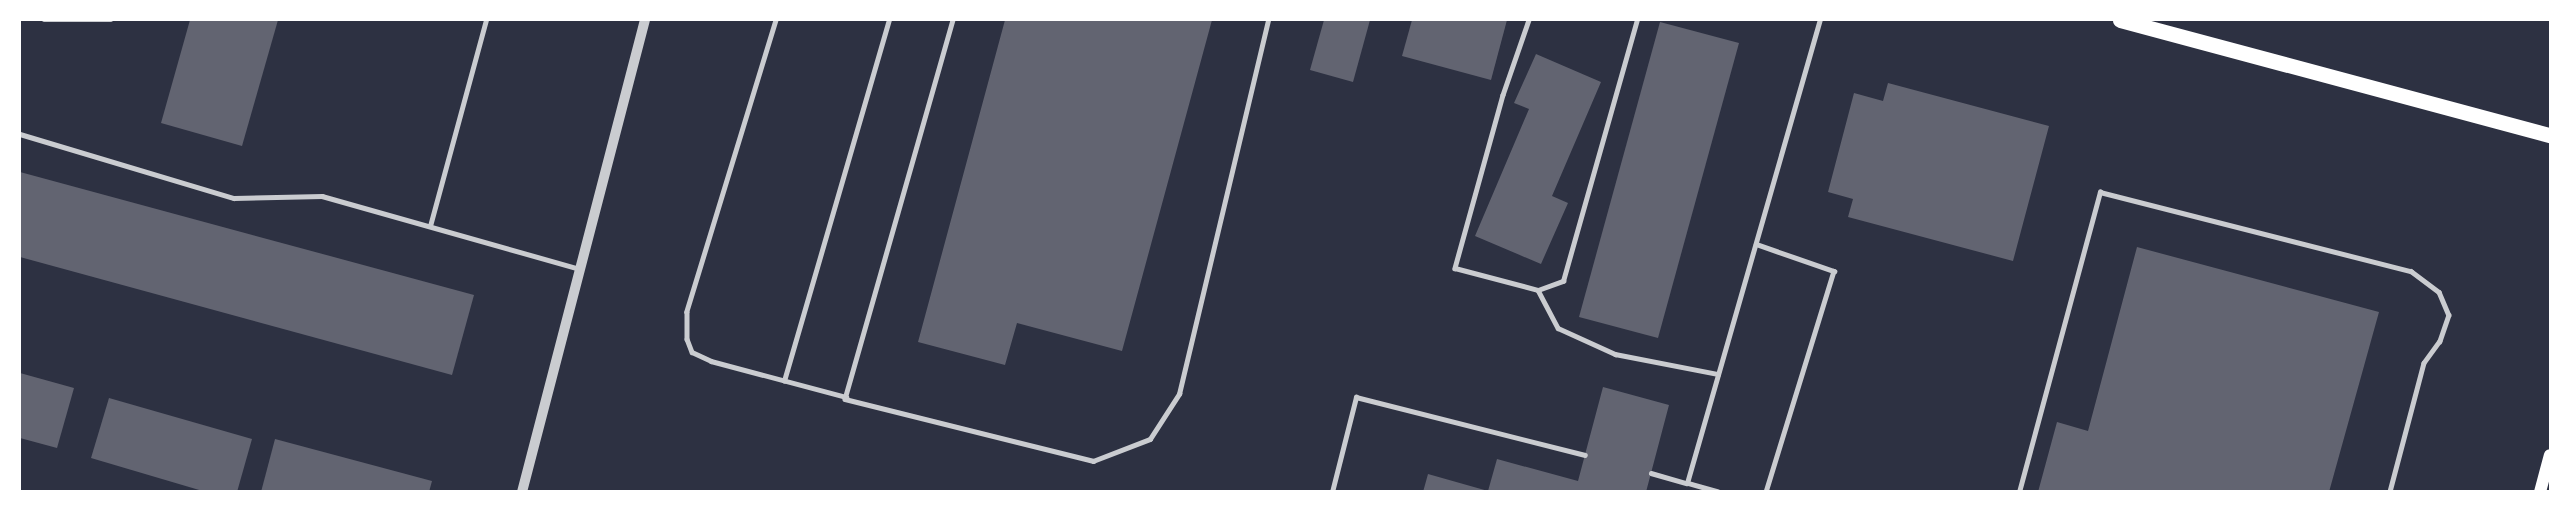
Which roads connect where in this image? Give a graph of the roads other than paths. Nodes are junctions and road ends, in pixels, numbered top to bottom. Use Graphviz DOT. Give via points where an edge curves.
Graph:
graph roads {
  1 [pos="44,20"];
  2 [pos="111,20"];
  3 [pos="486,20"];
  4 [pos="645,20"];
  5 [pos="776,20"];
  6 [pos="889,20"];
  7 [pos="953,20"];
  8 [pos="1268,20"];
  9 [pos="1529,20"];
  10 [pos="1637,20"];
  11 [pos="1820,20"];
  12 [pos="2120,20"];
  13 [pos="20,134"];
  14 [pos="2550,135"];
  15 [pos="430,226"];
  16 [pos="1756,244"];
  17 [pos="580,268"];
  18 [pos="1538,290"];
  19 [pos="1718,374"];
  20 [pos="784,381"];
  21 [pos="846,397"];
  22 [pos="1585,455"];
  23 [pos="2550,455"];
  24 [pos="1651,473"];
  25 [pos="1687,483"];
  26 [pos="522,492"];
  27 [pos="1332,492"];
  28 [pos="1718,492"];
  29 [pos="1766,492"];
  30 [pos="2019,492"];
  31 [pos="2390,492"];
  32 [pos="2540,492"];
  1 -- 2 [label="lane"];
  3 -- 15 [label="lane"];
  4 -- 17 [label="street"];
  5 -- 20 [label="lane" via="687,312 687,339 692,352 711,361"];
  6 -- 20 [label="lane"];
  7 -- 21 [label="lane"];
  8 -- 21 [label="lane" via="1179,394 1150,439 1093,461 908,417"];
  9 -- 18 [label="lane" via="1503,95 1455,268"];
  10 -- 18 [label="lane" via="1563,281"];
  11 -- 16 [label="lane"];
  12 -- 14 [label="main road"];
  13 -- 15 [label="lane" via="234,198 322,195"];
  15 -- 17 [label="lane"];
  16 -- 19 [label="lane"];
  16 -- 29 [label="lane" via="1834,271"];
  17 -- 26 [label="street"];
  18 -- 19 [label="lane" via="1558,328 1615,354"];
  19 -- 25 [label="lane"];
  20 -- 21 [label="lane"];
  22 -- 27 [label="lane" via="1356,397"];
  23 -- 32 [label="main road"];
  24 -- 25 [label="lane"];
  25 -- 28 [label="lane"];
  30 -- 31 [label="lane" via="2100,192 2411,271 2439,292 2449,315 2440,341 2424,363"];
}
